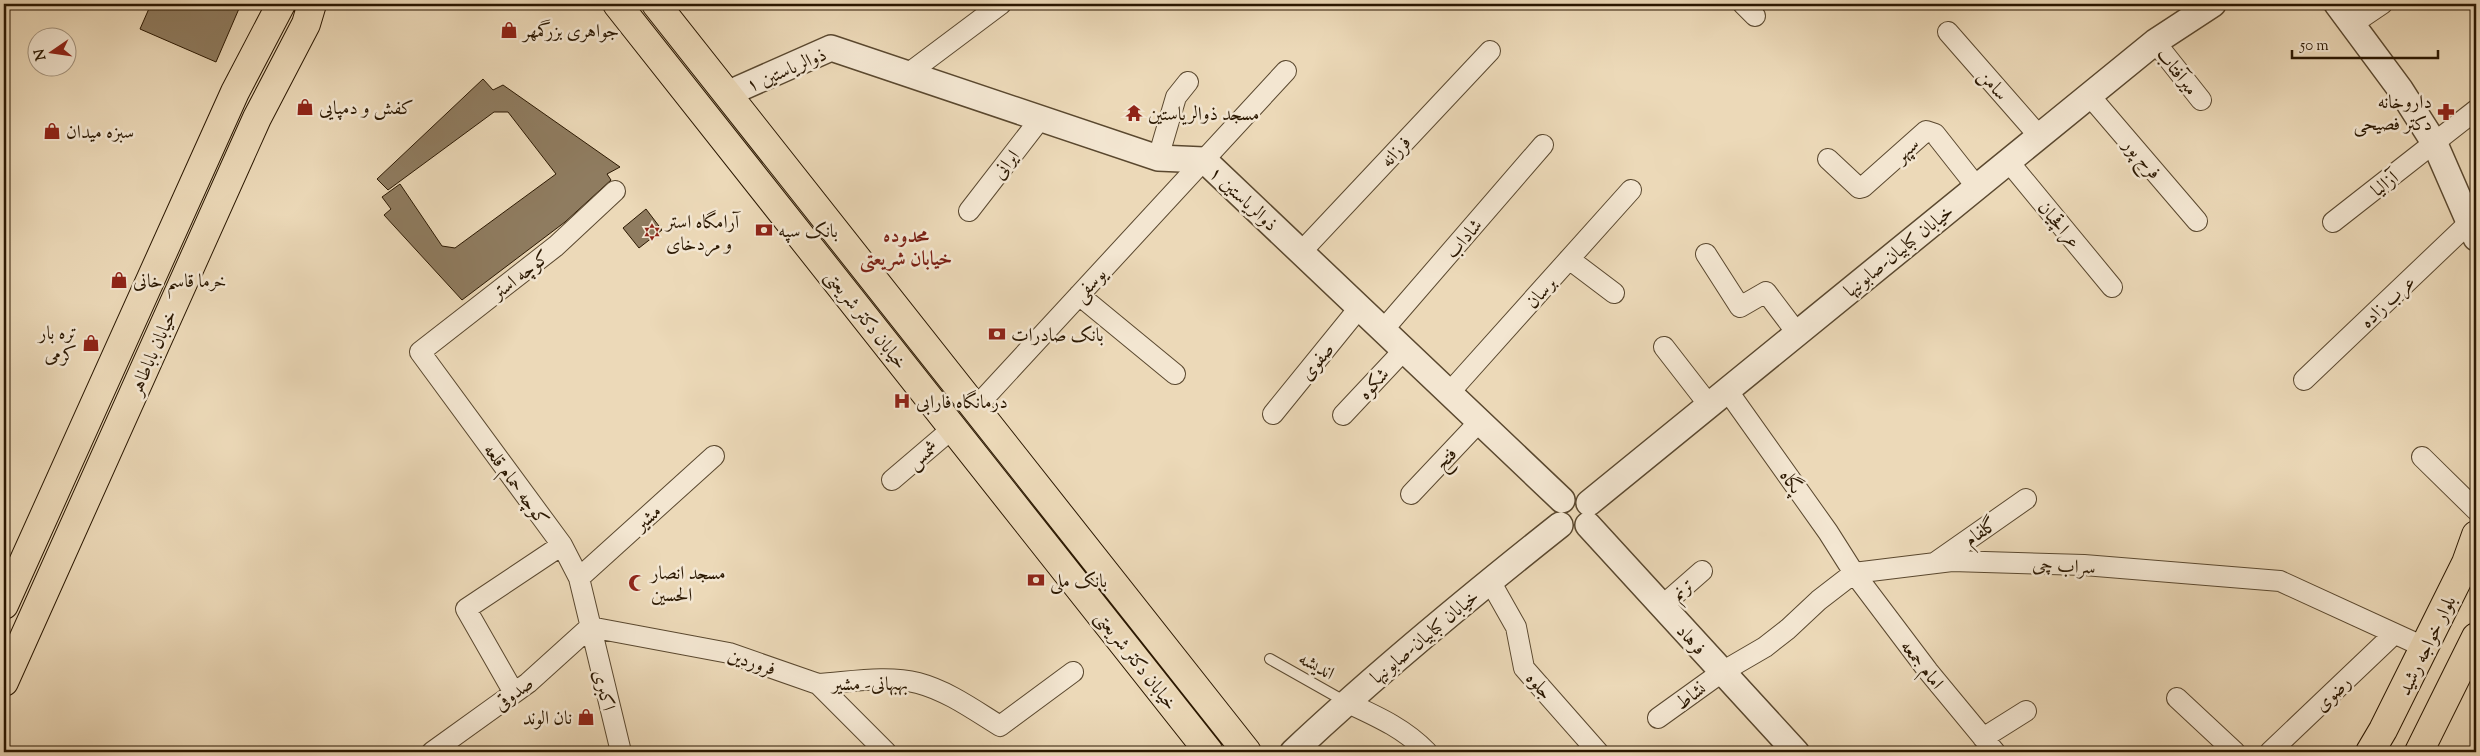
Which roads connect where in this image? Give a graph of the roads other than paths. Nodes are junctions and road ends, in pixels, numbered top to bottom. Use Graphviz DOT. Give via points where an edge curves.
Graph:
graph roads {
  1 [pos="617,4"];
  2 [pos="656,4"];
  3 [pos="1001,4"];
  4 [pos="2213,4"];
  5 [pos="2337,4"];
  6 [pos="2382,4"];
  7 [pos="279,7"];
  8 [pos="309,14"];
  9 [pos="2351,25"];
  10 [pos="1948,32"];
  11 [pos="2155,42"];
  12 [pos="1490,51"];
  13 [pos="1286,71"];
  14 [pos="909,73"];
  15 [pos="1188,82"];
  16 [pos="727,94"];
  17 [pos="2089,95"];
  18 [pos="2201,100"];
  19 [pos="2476,110"];
  20 [pos="1041,118"];
  21 [pos="756,131"];
  22 [pos="2039,136"];
  23 [pos="2435,144"];
  24 [pos="1543,145"];
  25 [pos="734,151"];
  26 [pos="1158,158"];
  27 [pos="1828,159"];
  28 [pos="1204,160"];
  29 [pos="2008,162"];
  30 [pos="1976,186"];
  31 [pos="1631,190"];
  32 [pos="615,191"];
  33 [pos="969,211"];
  34 [pos="2197,221"];
  35 [pos="2333,222"];
  36 [pos="2474,229"];
  37 [pos="1301,252"];
  38 [pos="1706,254"];
  39 [pos="1569,260"];
  40 [pos="2112,287"];
  41 [pos="1614,293"];
  42 [pos="1079,295"];
  43 [pos="1359,308"];
  44 [pos="1383,330"];
  45 [pos="1797,333"];
  46 [pos="1664,347"];
  47 [pos="1404,350"];
  48 [pos="420,352"];
  49 [pos="1175,374"];
  50 [pos="2304,380"];
  51 [pos="1449,393"];
  52 [pos="1718,398"];
  53 [pos="975,408"];
  54 [pos="1273,414"];
  55 [pos="1343,415"];
  56 [pos="1480,422"];
  57 [pos="953,428"];
  58 [pos="714,456"];
  59 [pos="2422,457"];
  60 [pos="892,480"];
  61 [pos="1411,494"];
  62 [pos="2026,499"];
  63 [pos="1562,500"];
  64 [pos="2476,510"];
  65 [pos="1588,514"];
  66 [pos="1560,525"];
  67 [pos="2476,534"];
  68 [pos="562,545"];
  69 [pos="1934,563"];
  70 [pos="1702,571"];
  71 [pos="1854,573"];
  72 [pos="579,578"];
  73 [pos="1490,581"];
  74 [pos="4,605"];
  75 [pos="1662,606"];
  76 [pos="590,627"];
  77 [pos="2394,634"];
  78 [pos="2476,637"];
  79 [pos="2424,648"];
  80 [pos="1270,659"];
  81 [pos="1073,672"];
  82 [pos="1722,672"];
  83 [pos="4,682"];
  84 [pos="818,684"];
  85 [pos="514,693"];
  86 [pos="2177,698"];
  87 [pos="1346,702"];
  88 [pos="2026,711"];
  89 [pos="1658,718"];
  90 [pos="1989,745"];
  91 [pos="432,752"];
  92 [pos="621,752"];
  93 [pos="886,752"];
  94 [pos="1210,752"];
  95 [pos="1247,752"];
  96 [pos="1293,752"];
  97 [pos="1427,752"];
  98 [pos="1598,752"];
  99 [pos="1796,752"];
  100 [pos="2235,752"];
  101 [pos="2270,752"];
  102 [pos="2370,752"];
  103 [pos="2420,752"];
  1 -- 25 [label="main road, خیابان دکتر شریعتی"];
  2 -- 16 [label="main road, خیابان دکتر شریعتی"];
  3 -- 14 [label="street"];
  4 -- 11 [label="street, خیابان کبابیان-صابونیها"];
  5 -- 9 [label="street"];
  6 -- 9 [label="street"];
  7 -- 74 [label="main road, خیابان باباطاهر" via="235,92"];
  8 -- 83 [label="main road, خیابان باباطاهر" via="257,118"];
  9 -- 23 [label="street" via="2400,89"];
  10 -- 22 [label="street, سامن"];
  11 -- 17 [label="street, خیابان کبابیان-صابونیها"];
  11 -- 18 [label="street, میرآفتاب"];
  12 -- 37 [label="street, فرزانه"];
  13 -- 28 [label="street, یوسفی"];
  14 -- 16 [label="street, ذوالریاستین ۱" via="831,48"];
  14 -- 20 [label="street, ذوالریاستین ۱"];
  15 -- 26 [label="street" via="1176,97"];
  16 -- 21 [label="main road, خیابان دکتر شریعتی"];
  17 -- 22 [label="street, خیابان کبابیان-صابونیها"];
  17 -- 34 [label="street, فرح پور"];
  19 -- 23 [label="street, آزالیا"];
  20 -- 26 [label="street, ذوالریاستین ۱"];
  20 -- 33 [label="street, ایرانی"];
  21 -- 25 [label="main road"];
  21 -- 53 [label="main road, خیابان دکتر شریعتی"];
  22 -- 29 [label="street, خیابان کبابیان-صابونیها"];
  23 -- 35 [label="street, آزالیا"];
  23 -- 36 [label="street"];
  24 -- 44 [label="street, شاداب"];
  25 -- 57 [label="main road, خیابان دکتر شریعتی"];
  26 -- 28 [label="street, ذوالریاستین ۱"];
  27 -- 30 [label="street, سپهر" via="1859,188 1863,188 1929,131 1935,134"];
  28 -- 37 [label="street, ذوالریاستین ۱"];
  28 -- 42 [label="street, یوسفی"];
  29 -- 30 [label="street, خیابان کبابیان-صابونیها"];
  29 -- 40 [label="street, عراقچیان"];
  30 -- 45 [label="street, خیابان کبابیان-صابونیها"];
  31 -- 39 [label="street, برسان"];
  32 -- 48 [label="street, کوچه استر" via="556,246"];
  36 -- 50 [label="street, عرب زاده"];
  37 -- 43 [label="street, ذوالریاستین ۱"];
  38 -- 45 [label="street" via="1740,307 1766,292"];
  39 -- 41 [label="street"];
  39 -- 51 [label="street, برسان"];
  42 -- 49 [label="street"];
  42 -- 53 [label="street, یوسفی"];
  43 -- 44 [label="street, ذوالریاستین ۱"];
  43 -- 54 [label="street, صفوی"];
  44 -- 47 [label="street, ذوالریاستین ۱"];
  45 -- 52 [label="street, خیابان کبابیان-صابونیها"];
  46 -- 52 [label="street, پگاه"];
  47 -- 51 [label="street, ذوالریاستین ۱"];
  47 -- 55 [label="street, شکوه"];
  48 -- 68 [label="street, کوچه حمام قلعه"];
  51 -- 56 [label="street, ذوالریاستین ۱"];
  52 -- 65 [label="street, خیابان کبابیان-صابونیها"];
  52 -- 71 [label="street, پگاه" via="1828,532"];
  53 -- 95 [label="main road, خیابان دکتر شریعتی"];
  56 -- 61 [label="street, فتح"];
  56 -- 63 [label="street, ذوالریاستین ۱"];
  57 -- 60 [label="street, شمس"];
  57 -- 94 [label="main road, خیابان دکتر شریعتی"];
  58 -- 72 [label="street, مشیر"];
  59 -- 64 [label="street"];
  62 -- 69 [label="street, گلفام"];
  63 -- 65 [label="street" via="1574,496"];
  63 -- 66 [label="street" via="1556,510"];
  65 -- 66 [label="street" via="1577,532 1570,532"];
  65 -- 75 [label="street, فرهاد"];
  66 -- 73 [label="street, خیابان کبابیان-صابونیها"];
  67 -- 79 [label="main road, بلوار خواجه رشید" via="2466,563"];
  68 -- 72 [label="street, کوچه حمام قلعه"];
  68 -- 85 [label="street" via="466,609"];
  69 -- 71 [label="street, سراب چی"];
  69 -- 77 [label="street, سراب چی" via="2084,565 2280,582"];
  70 -- 75 [label="street, ترنم"];
  71 -- 82 [label="street" via="1765,647"];
  71 -- 90 [label="street, امام جمعه"];
  72 -- 76 [label="street, کوچه حمام قلعه"];
  73 -- 87 [label="street, خیابان کبابیان-صابونیها"];
  73 -- 98 [label="street, جلوه" via="1516,627 1524,668"];
  75 -- 82 [label="street, فرهاد"];
  76 -- 84 [label="street, فروردین" via="729,652"];
  76 -- 85 [label="street, صدوقی"];
  76 -- 92 [label="street, اکبری"];
  77 -- 79 [label="street, سراب چی"];
  77 -- 101 [label="street, رضوی"];
  78 -- 103 [label="main road"];
  79 -- 102 [label="main road, بلوار خواجه رشید"];
  80 -- 87 [label="lane, اندیشه"];
  81 -- 84 [label="street, بهبهانی- مشیر" via="1000,726 957,698 918,683 879,680"];
  82 -- 89 [label="street, نشاط"];
  82 -- 99 [label="street, فرهاد"];
  84 -- 93 [label="street, فروردین"];
  85 -- 91 [label="street, صدوقی"];
  86 -- 100 [label="street"];
  87 -- 96 [label="street, خیابان کبابیان-صابونیها"];
  87 -- 97 [label="street" via="1385,720 1412,737"];
  88 -- 90 [label="street"];
}
